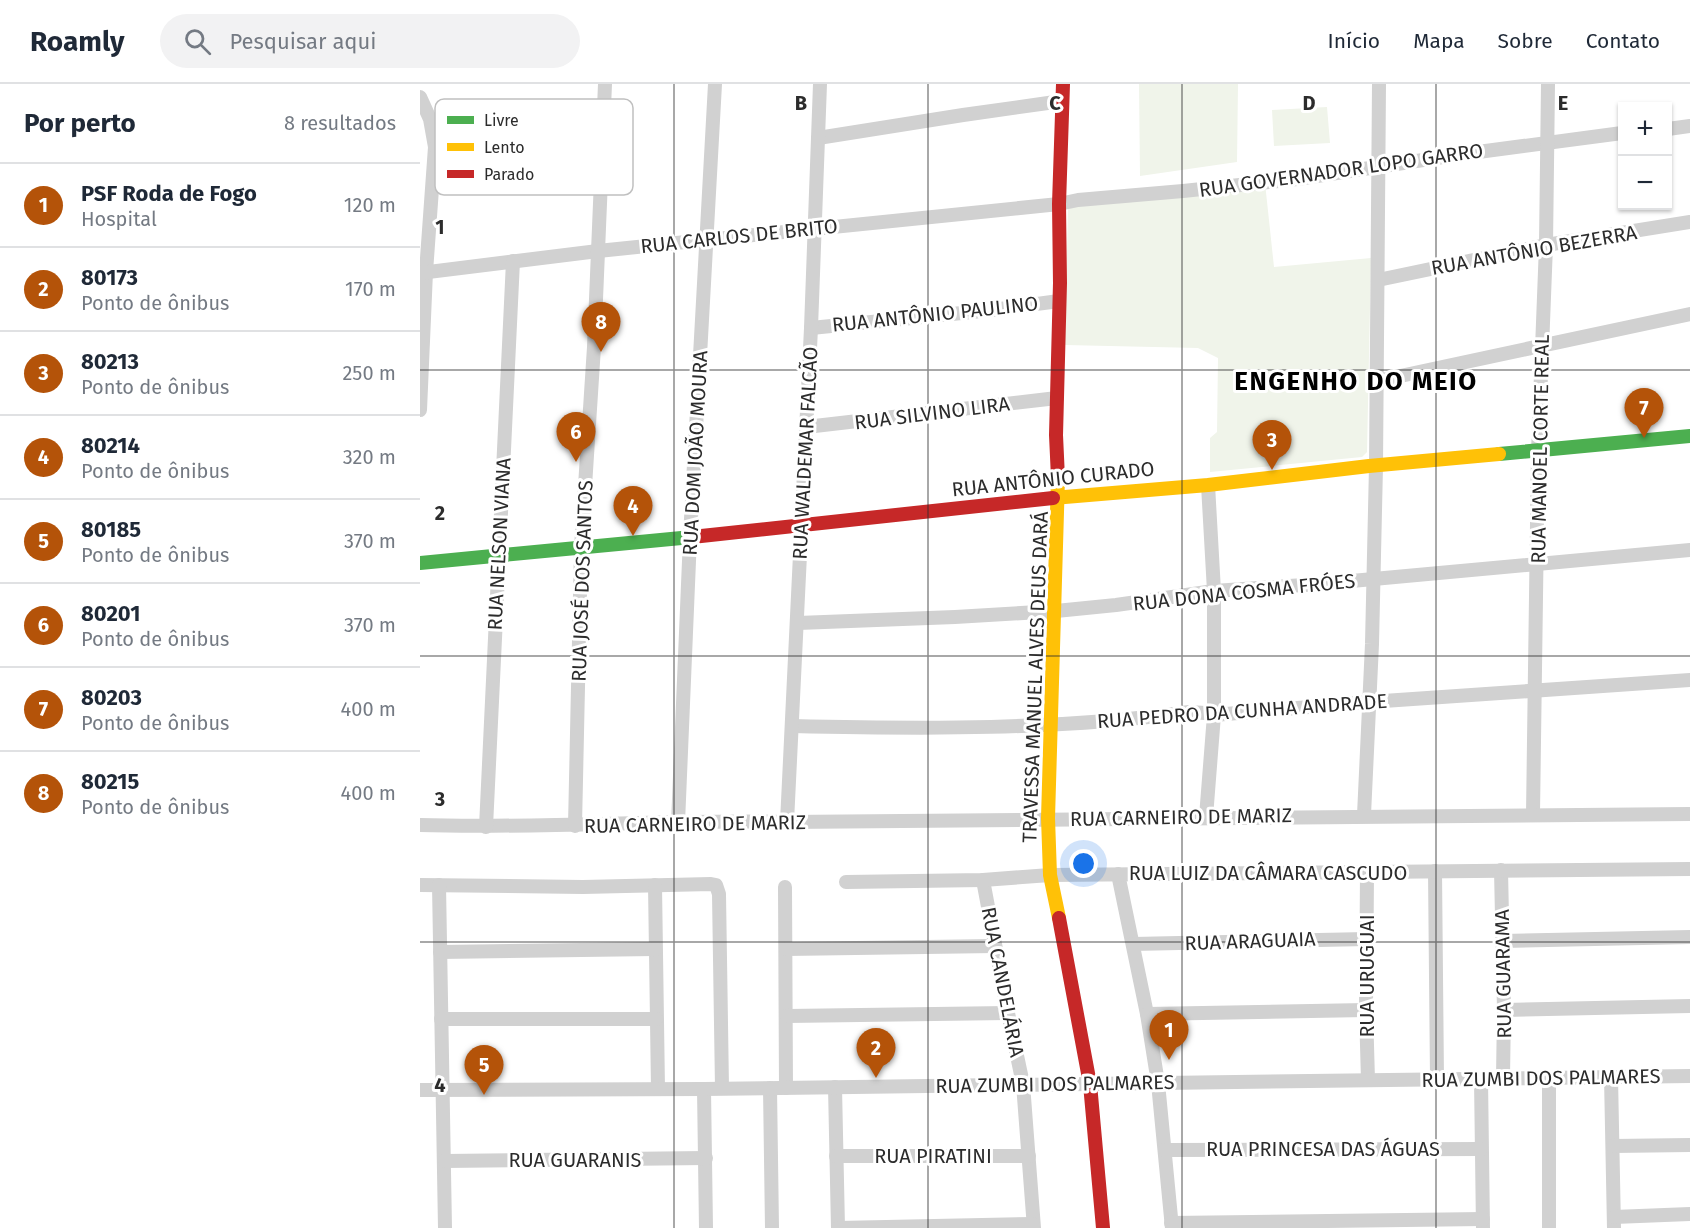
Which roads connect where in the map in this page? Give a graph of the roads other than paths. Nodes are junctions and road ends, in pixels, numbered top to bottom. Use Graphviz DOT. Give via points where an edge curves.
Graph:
graph roads {
  1 [pos="605,84"];
  2 [pos="715,84"];
  3 [pos="820,84"];
  4 [pos="1063,84"];
  5 [pos="1379,84"];
  6 [pos="1548,84"];
  7 [pos="420,97"];
  8 [pos="604,99"];
  9 [pos="1062,101"];
  10 [pos="1690,126"];
  11 [pos="1672,128"];
  12 [pos="1618,134"];
  13 [pos="818,138"];
  14 [pos="1547,143"];
  15 [pos="435,147"];
  16 [pos="1377,167"];
  17 [pos="600,195"];
  18 [pos="1059,204"];
  19 [pos="1690,222"];
  20 [pos="814,229"];
  21 [pos="706,240"];
  22 [pos="1546,245"];
  23 [pos="598,251"];
  24 [pos="513,261"];
  25 [pos="423,272"];
  26 [pos="1378,280"];
  27 [pos="1059,301"];
  28 [pos="1690,314"];
  29 [pos="811,327"];
  30 [pos="1542,346"];
  31 [pos="421,370"];
  32 [pos="1377,381"];
  33 [pos="1057,398"];
  34 [pos="420,410"];
  35 [pos="806,427"];
  36 [pos="1690,436"];
  37 [pos="1538,452"];
  38 [pos="1376,466"];
  39 [pos="1208,484"];
  40 [pos="1059,497"];
  41 [pos="801,525"];
  42 [pos="690,537"];
  43 [pos="581,548"];
  44 [pos="1690,550"];
  45 [pos="498,556"];
  46 [pos="420,563"];
  47 [pos="1537,564"];
  48 [pos="1373,579"];
  49 [pos="1214,591"];
  50 [pos="1056,611"];
  51 [pos="798,623"];
  52 [pos="1690,680"];
  53 [pos="1535,691"];
  54 [pos="1370,702"];
  55 [pos="1214,715"];
  56 [pos="1052,724"];
  57 [pos="793,726"];
  58 [pos="1690,813"];
  59 [pos="1533,814"];
  60 [pos="1364,815"];
  61 [pos="1206,817"];
  62 [pos="1048,818"];
  63 [pos="787,822"];
  64 [pos="678,823"];
  65 [pos="420,825"];
  66 [pos="575,826"];
  67 [pos="486,827"];
  68 [pos="1690,869"];
  69 [pos="1501,870"];
  70 [pos="1435,871"];
  71 [pos="1367,873"];
  72 [pos="1118,874"];
  73 [pos="1050,875"];
  74 [pos="982,879"];
  75 [pos="846,882"];
  76 [pos="420,885"];
  77 [pos="439,885"];
  78 [pos="655,885"];
  79 [pos="785,887"];
  80 [pos="1690,937"];
  81 [pos="1367,939"];
  82 [pos="1503,941"];
  83 [pos="1133,944"];
  84 [pos="995,946"];
  85 [pos="655,949"];
  86 [pos="786,949"];
  87 [pos="440,952"];
  88 [pos="1690,1006"];
  89 [pos="1366,1010"];
  90 [pos="1504,1010"];
  91 [pos="1008,1013"];
  92 [pos="1147,1014"];
  93 [pos="787,1016"];
  94 [pos="441,1019"];
  95 [pos="656,1019"];
  96 [pos="1690,1076"];
  97 [pos="1611,1077"];
  98 [pos="1503,1078"];
  99 [pos="1549,1078"];
  100 [pos="1437,1079"];
  101 [pos="1481,1079"];
  102 [pos="1368,1080"];
  103 [pos="1158,1083"];
  104 [pos="1023,1084"];
  105 [pos="1090,1084"];
  106 [pos="722,1088"];
  107 [pos="770,1088"];
  108 [pos="786,1088"];
  109 [pos="835,1088"];
  110 [pos="658,1089"];
  111 [pos="704,1089"];
  112 [pos="420,1090"];
  113 [pos="443,1090"];
  114 [pos="1690,1145"];
  115 [pos="1613,1146"];
  116 [pos="1481,1149"];
  117 [pos="1165,1150"];
  118 [pos="836,1156"];
  119 [pos="1029,1156"];
  120 [pos="705,1158"];
  121 [pos="445,1161"];
  122 [pos="1690,1214"];
  123 [pos="1614,1222"];
  124 [pos="1483,1224"];
  125 [pos="1034,1226"];
  126 [pos="1172,1226"];
  127 [pos="445,1228"];
  128 [pos="706,1228"];
  129 [pos="772,1228"];
  130 [pos="838,1228"];
  131 [pos="1103,1228"];
  132 [pos="1549,1228"];
  1 -- 8 [label="street, RUA JOSÉ DOS SANTOS"];
  2 -- 21 [label="street, RUA DOM JOÃO MOURA"];
  3 -- 13 [label="street, RUA WALDEMAR FALCÃO"];
  4 -- 9 [label="street, TRAVESSA MANUEL ALVES DEUS DARÁ"];
  5 -- 16 [label="street"];
  6 -- 14 [label="street, RUA MANOEL CORTE REAL"];
  7 -- 15 [label="street" via="430,119"];
  9 -- 13 [label="street"];
  9 -- 18 [label="street, TRAVESSA MANUEL ALVES DEUS DARÁ"];
  10 -- 11 [label="street"];
  12 -- 14 [label="street, RUA GOVERNADOR LOPO GARRO"];
  13 -- 20 [label="street, RUA WALDEMAR FALCÃO"];
  14 -- 16 [label="street, RUA GOVERNADOR LOPO GARRO"];
  14 -- 22 [label="street, RUA MANOEL CORTE REAL"];
  15 -- 25 [label="street"];
  16 -- 18 [label="street, RUA GOVERNADOR LOPO GARRO"];
  16 -- 26 [label="street"];
  17 -- 23 [label="street, RUA JOSÉ DOS SANTOS"];
  18 -- 20 [label="street, RUA CARLOS DE BRITO"];
  18 -- 27 [label="street, TRAVESSA MANUEL ALVES DEUS DARÁ"];
  19 -- 22 [label="street, RUA ANTÔNIO BEZERRA"];
  20 -- 21 [label="street, RUA CARLOS DE BRITO"];
  20 -- 29 [label="street, RUA WALDEMAR FALCÃO"];
  21 -- 23 [label="street, RUA CARLOS DE BRITO"];
  21 -- 42 [label="street, RUA DOM JOÃO MOURA"];
  22 -- 26 [label="street, RUA ANTÔNIO BEZERRA"];
  22 -- 30 [label="street, RUA MANOEL CORTE REAL"];
  23 -- 24 [label="street, RUA CARLOS DE BRITO"];
  23 -- 43 [label="street, RUA JOSÉ DOS SANTOS"];
  24 -- 25 [label="street, RUA CARLOS DE BRITO"];
  24 -- 45 [label="street, RUA NELSON VIANA"];
  25 -- 31 [label="street"];
  26 -- 32 [label="street"];
  27 -- 29 [label="street, RUA ANTÔNIO PAULINO"];
  27 -- 33 [label="street, TRAVESSA MANUEL ALVES DEUS DARÁ"];
  28 -- 30 [label="street"];
  29 -- 35 [label="street, RUA WALDEMAR FALCÃO"];
  30 -- 32 [label="street"];
  30 -- 37 [label="street, RUA MANOEL CORTE REAL"];
  31 -- 34 [label="street"];
  32 -- 38 [label="street"];
  33 -- 35 [label="street, RUA SILVINO LIRA"];
  33 -- 40 [label="street, TRAVESSA MANUEL ALVES DEUS DARÁ"];
  35 -- 41 [label="street, RUA WALDEMAR FALCÃO"];
  36 -- 37 [label="street, RUA ANTÔNIO CURADO"];
  37 -- 38 [label="street, RUA ANTÔNIO CURADO"];
  37 -- 47 [label="street, RUA MANOEL CORTE REAL"];
  38 -- 39 [label="street, RUA ANTÔNIO CURADO"];
  38 -- 48 [label="street"];
  39 -- 40 [label="street, RUA ANTÔNIO CURADO"];
  39 -- 49 [label="street"];
  40 -- 41 [label="street, RUA ANTÔNIO CURADO"];
  40 -- 50 [label="street, TRAVESSA MANUEL ALVES DEUS DARÁ"];
  41 -- 42 [label="street, RUA ANTÔNIO CURADO"];
  41 -- 51 [label="street, RUA WALDEMAR FALCÃO"];
  42 -- 43 [label="street, RUA ANTÔNIO CURADO"];
  42 -- 64 [label="street, RUA DOM JOÃO MOURA"];
  43 -- 45 [label="street, RUA ANTÔNIO CURADO"];
  43 -- 66 [label="street, RUA JOSÉ DOS SANTOS"];
  44 -- 47 [label="street, RUA DONA COSMA FRÓES"];
  45 -- 46 [label="street, RUA ANTÔNIO CURADO"];
  45 -- 67 [label="street, RUA NELSON VIANA"];
  47 -- 48 [label="street, RUA DONA COSMA FRÓES"];
  47 -- 53 [label="street, RUA MANOEL CORTE REAL"];
  48 -- 49 [label="street, RUA DONA COSMA FRÓES"];
  48 -- 54 [label="street"];
  49 -- 50 [label="street, RUA DONA COSMA FRÓES"];
  49 -- 55 [label="street"];
  50 -- 51 [label="street, RUA DONA COSMA FRÓES"];
  50 -- 56 [label="street, TRAVESSA MANUEL ALVES DEUS DARÁ"];
  51 -- 57 [label="street, RUA WALDEMAR FALCÃO"];
  52 -- 53 [label="street, RUA PEDRO DA CUNHA ANDRADE"];
  53 -- 54 [label="street, RUA PEDRO DA CUNHA ANDRADE"];
  53 -- 59 [label="street, RUA MANOEL CORTE REAL"];
  54 -- 55 [label="street, RUA PEDRO DA CUNHA ANDRADE"];
  54 -- 60 [label="street"];
  55 -- 56 [label="street, RUA PEDRO DA CUNHA ANDRADE" via="1189,712"];
  55 -- 61 [label="street"];
  56 -- 57 [label="street, RUA PEDRO DA CUNHA ANDRADE"];
  56 -- 62 [label="street, TRAVESSA MANUEL ALVES DEUS DARÁ"];
  57 -- 63 [label="street, RUA WALDEMAR FALCÃO"];
  58 -- 59 [label="street, RUA CARNEIRO DE MARIZ"];
  59 -- 60 [label="street, RUA CARNEIRO DE MARIZ"];
  60 -- 61 [label="street, RUA CARNEIRO DE MARIZ"];
  61 -- 62 [label="street, RUA CARNEIRO DE MARIZ"];
  62 -- 63 [label="street, RUA CARNEIRO DE MARIZ"];
  62 -- 73 [label="street, TRAVESSA MANUEL ALVES DEUS DARÁ"];
  63 -- 64 [label="street, RUA CARNEIRO DE MARIZ"];
  64 -- 66 [label="street, RUA CARNEIRO DE MARIZ"];
  65 -- 67 [label="street, RUA CARNEIRO DE MARIZ"];
  66 -- 67 [label="street, RUA CARNEIRO DE MARIZ"];
  68 -- 69 [label="street, RUA LUIZ DA CÂMARA CASCUDO"];
  69 -- 70 [label="street, RUA LUIZ DA CÂMARA CASCUDO"];
  69 -- 82 [label="street, RUA GUARAMA"];
  70 -- 71 [label="street, RUA LUIZ DA CÂMARA CASCUDO"];
  70 -- 100 [label="street"];
  71 -- 72 [label="street, RUA LUIZ DA CÂMARA CASCUDO"];
  71 -- 81 [label="street, RUA URUGUAI"];
  72 -- 73 [label="street, RUA LUIZ DA CÂMARA CASCUDO"];
  72 -- 83 [label="street"];
  73 -- 74 [label="street, RUA LUIZ DA CÂMARA CASCUDO"];
  73 -- 105 [label="street, TRAVESSA MANUEL ALVES DEUS DARÁ"];
  74 -- 75 [label="street, RUA LUIZ DA CÂMARA CASCUDO"];
  74 -- 84 [label="street, RUA CANDELÁRIA"];
  76 -- 77 [label="street"];
  77 -- 78 [label="street"];
  77 -- 87 [label="street"];
  78 -- 85 [label="street"];
  78 -- 106 [label="street" via="711,884 716,885 719,894"];
  79 -- 86 [label="street"];
  80 -- 82 [label="street"];
  81 -- 83 [label="street, RUA ARAGUAIA"];
  81 -- 89 [label="street, RUA URUGUAI"];
  82 -- 90 [label="street, RUA GUARAMA"];
  83 -- 92 [label="street"];
  84 -- 86 [label="street"];
  84 -- 91 [label="street, RUA CANDELÁRIA"];
  85 -- 87 [label="street"];
  85 -- 95 [label="street"];
  86 -- 93 [label="street"];
  87 -- 94 [label="street"];
  88 -- 90 [label="street"];
  89 -- 92 [label="street"];
  89 -- 102 [label="street, RUA URUGUAI"];
  90 -- 98 [label="street, RUA GUARAMA"];
  91 -- 93 [label="street"];
  91 -- 104 [label="street, RUA CANDELÁRIA"];
  92 -- 103 [label="street"];
  93 -- 108 [label="street"];
  94 -- 95 [label="street"];
  94 -- 113 [label="street"];
  95 -- 110 [label="street"];
  96 -- 97 [label="street, RUA ZUMBI DOS PALMARES"];
  97 -- 99 [label="street, RUA ZUMBI DOS PALMARES"];
  97 -- 115 [label="street"];
  98 -- 99 [label="street, RUA ZUMBI DOS PALMARES"];
  98 -- 101 [label="street, RUA ZUMBI DOS PALMARES"];
  99 -- 132 [label="street"];
  100 -- 101 [label="street, RUA ZUMBI DOS PALMARES"];
  100 -- 102 [label="street, RUA ZUMBI DOS PALMARES"];
  101 -- 116 [label="street"];
  102 -- 103 [label="street, RUA ZUMBI DOS PALMARES"];
  103 -- 105 [label="street, RUA ZUMBI DOS PALMARES"];
  103 -- 117 [label="street"];
  104 -- 105 [label="street, RUA ZUMBI DOS PALMARES"];
  104 -- 109 [label="street, RUA ZUMBI DOS PALMARES"];
  104 -- 119 [label="street, RUA CANDELÁRIA"];
  105 -- 131 [label="street, TRAVESSA MANUEL ALVES DEUS DARÁ"];
  106 -- 107 [label="street, RUA ZUMBI DOS PALMARES"];
  106 -- 111 [label="street, RUA ZUMBI DOS PALMARES"];
  107 -- 108 [label="street, RUA ZUMBI DOS PALMARES"];
  107 -- 129 [label="street"];
  108 -- 109 [label="street, RUA ZUMBI DOS PALMARES"];
  109 -- 118 [label="street"];
  110 -- 111 [label="street, RUA ZUMBI DOS PALMARES"];
  110 -- 113 [label="street, RUA ZUMBI DOS PALMARES"];
  111 -- 120 [label="street"];
  112 -- 113 [label="street, RUA ZUMBI DOS PALMARES"];
  113 -- 121 [label="street"];
  114 -- 115 [label="street"];
  115 -- 123 [label="street"];
  116 -- 117 [label="street, RUA PRINCESA DAS ÁGUAS"];
  116 -- 124 [label="street"];
  117 -- 126 [label="street"];
  118 -- 119 [label="street, RUA PIRATINI"];
  118 -- 130 [label="street"];
  119 -- 125 [label="street, RUA CANDELÁRIA"];
  120 -- 121 [label="street, RUA GUARANIS"];
  120 -- 128 [label="street"];
  121 -- 127 [label="street"];
  122 -- 123 [label="street"];
  124 -- 126 [label="street"];
  125 -- 130 [label="street"];
}
